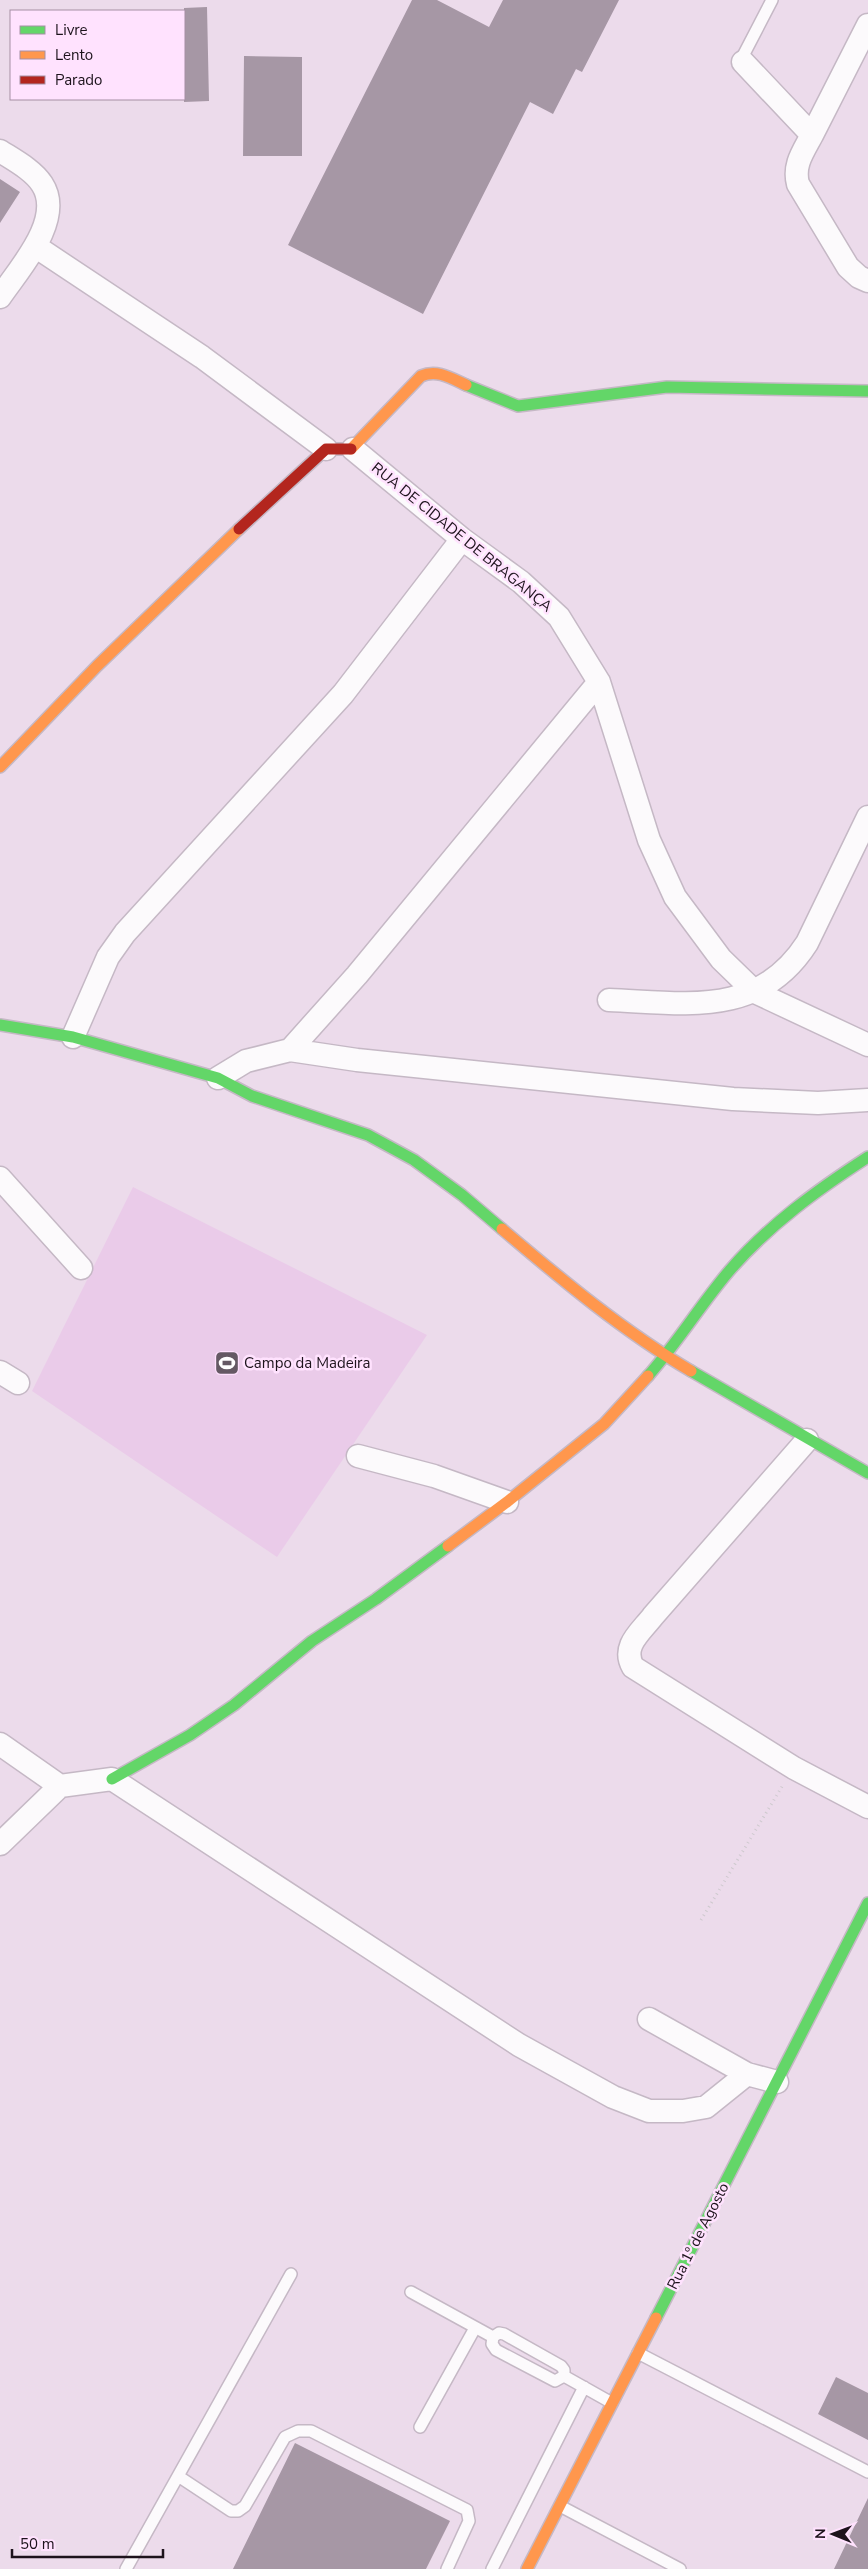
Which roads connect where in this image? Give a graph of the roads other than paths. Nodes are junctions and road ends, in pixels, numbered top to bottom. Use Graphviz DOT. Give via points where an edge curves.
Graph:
graph roads {
  1 [pos="772,0"];
  2 [pos="868,25"];
  3 [pos="743,62"];
  4 [pos="812,135"];
  5 [pos="0,151"];
  6 [pos="35,246"];
  7 [pos="868,282"];
  8 [pos="0,297"];
  9 [pos="868,391"];
  10 [pos="353,449"];
  11 [pos="326,450"];
  12 [pos="462,539"];
  13 [pos="599,682"];
  14 [pos="0,767"];
  15 [pos="868,817"];
  16 [pos="755,992"];
  17 [pos="609,1000"];
  18 [pos="0,1025"];
  19 [pos="72,1037"];
  20 [pos="868,1045"];
  21 [pos="290,1050"];
  22 [pos="218,1078"];
  23 [pos="868,1100"];
  24 [pos="868,1157"];
  25 [pos="0,1178"];
  26 [pos="80,1268"];
  27 [pos="666,1356"];
  28 [pos="807,1440"];
  29 [pos="358,1456"];
  30 [pos="868,1474"];
  31 [pos="507,1502"];
  32 [pos="0,1744"];
  33 [pos="112,1779"];
  34 [pos="60,1786"];
  35 [pos="868,1807"];
  36 [pos="0,1844"];
  37 [pos="868,1904"];
  38 [pos="649,2019"];
  39 [pos="747,2074"];
  40 [pos="777,2082"];
  41 [pos="291,2274"];
  42 [pos="411,2292"];
  43 [pos="475,2328"];
  44 [pos="493,2337"];
  45 [pos="638,2353"];
  46 [pos="564,2376"];
  47 [pos="584,2387"];
  48 [pos="612,2403"];
  49 [pos="420,2427"];
  50 [pos="868,2472"];
  51 [pos="178,2476"];
  52 [pos="560,2506"];
  53 [pos="126,2569"];
  54 [pos="447,2569"];
  55 [pos="492,2569"];
  56 [pos="528,2569"];
  57 [pos="680,2569"];
  1 -- 3 [label="lane"];
  2 -- 4 [label="street"];
  3 -- 4 [label="street"];
  4 -- 7 [label="street" via="797,163 798,184 848,267"];
  5 -- 6 [label="street" via="35,175 43,185 50,210"];
  6 -- 8 [label="street"];
  6 -- 11 [label="street" via="202,357"];
  9 -- 10 [label="street" via="667,387 518,406 430,372 420,376"];
  10 -- 11 [label="street"];
  10 -- 12 [label="street, RUA DE CIDADE DE BRAGANÇA"];
  11 -- 14 [label="street" via="97,666"];
  12 -- 13 [label="street, RUA DE CIDADE DE BRAGANÇA" via="548,605 574,639"];
  12 -- 19 [label="street" via="343,694 125,933 108,957"];
  13 -- 16 [label="street, RUA DE CIDADE DE BRAGANÇA" via="648,840 675,897 721,959"];
  13 -- 21 [label="street"];
  15 -- 16 [label="street" via="798,957 779,976"];
  16 -- 17 [label="street" via="722,1002 700,1004"];
  16 -- 20 [label="street, RUA DE CIDADE DE BRAGANÇA"];
  18 -- 19 [label="street"];
  19 -- 22 [label="street"];
  21 -- 22 [label="street" via="246,1062"];
  21 -- 23 [label="street" via="357,1060 733,1099 818,1103"];
  22 -- 27 [label="street" via="252,1096 368,1135 414,1160 462,1195 570,1287"];
  24 -- 27 [label="street" via="816,1190 766,1231 729,1271"];
  25 -- 26 [label="street"];
  27 -- 28 [label="street"];
  27 -- 31 [label="street" via="604,1424"];
  28 -- 30 [label="street"];
  28 -- 35 [label="street" via="653,1616 629,1647 628,1658 633,1667 794,1768"];
  29 -- 31 [label="street" via="434,1476"];
  31 -- 33 [label="street" via="376,1599 312,1641 234,1705 190,1736"];
  32 -- 34 [label="street"];
  33 -- 34 [label="street"];
  33 -- 39 [label="street" via="519,2045 612,2097 649,2111 690,2110 706,2107"];
  34 -- 36 [label="street"];
  37 -- 40 [label="street, Rua 1º de Agosto"];
  38 -- 39 [label="street"];
  39 -- 40 [label="street"];
  40 -- 45 [label="street, Rua 1º de Agosto"];
  41 -- 51 [label="lane"];
  42 -- 43 [label="lane"];
  43 -- 44 [label="lane"];
  43 -- 49 [label="lane"];
  44 -- 46 [label="lane" via="499,2333 512,2338 561,2366"];
  44 -- 46 [label="lane" via="492,2344 496,2350 555,2381"];
  45 -- 48 [label="street, Rua 1º de Agosto"];
  45 -- 50 [label="lane"];
  46 -- 47 [label="lane"];
  47 -- 48 [label="lane"];
  47 -- 55 [label="lane"];
  48 -- 52 [label="street, Rua 1º de Agosto"];
  51 -- 53 [label="lane"];
  51 -- 54 [label="lane" via="231,2511 238,2511 245,2506 285,2437 298,2431 311,2432 467,2510 469,2521"];
  52 -- 56 [label="street, Rua 1º de Agosto"];
  52 -- 57 [label="lane"];
}
